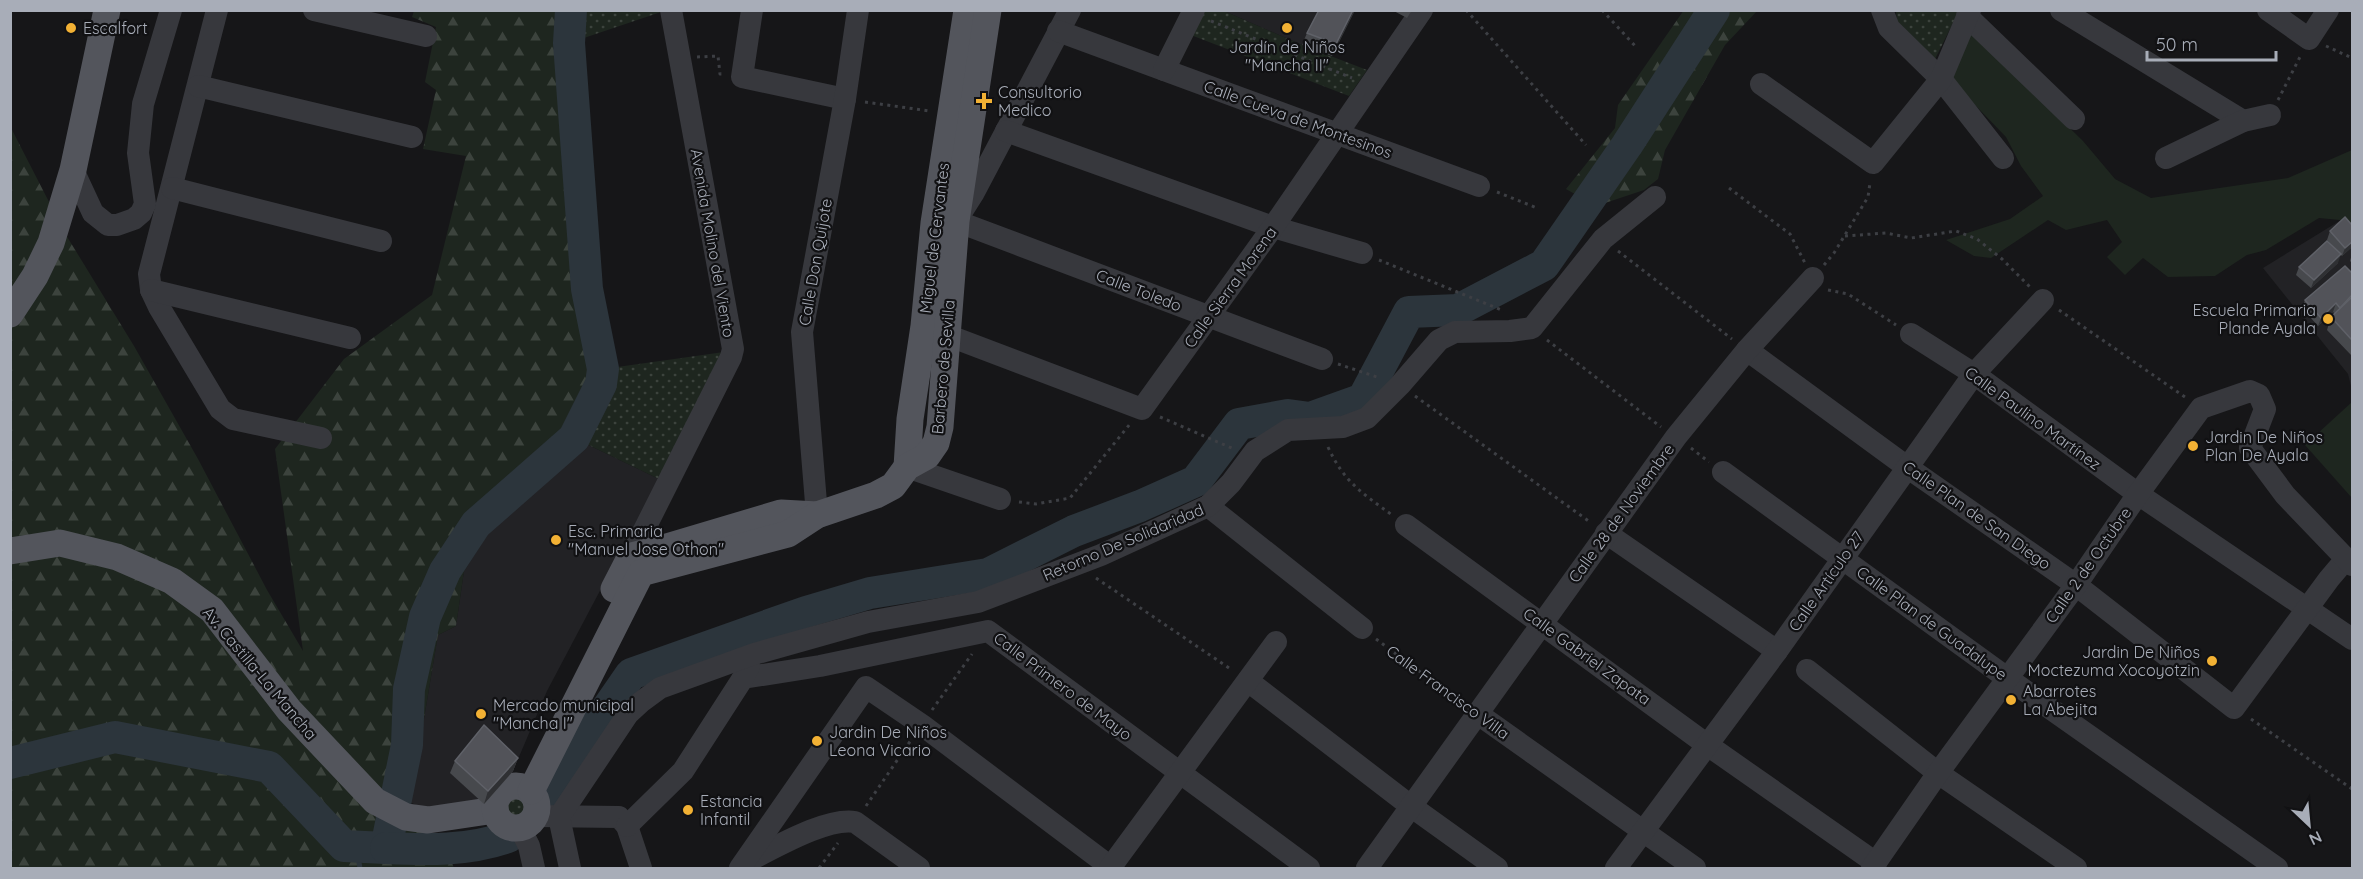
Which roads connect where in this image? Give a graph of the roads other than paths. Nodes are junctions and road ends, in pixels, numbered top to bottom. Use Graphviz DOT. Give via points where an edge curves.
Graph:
graph roads {
  1 [pos="107,10"];
  2 [pos="171,10"];
  3 [pos="217,10"];
  4 [pos="314,10"];
  5 [pos="671,10"];
  6 [pos="752,10"];
  7 [pos="858,10"];
  8 [pos="967,10"];
  9 [pos="988,10"];
  10 [pos="1070,10"];
  11 [pos="1422,10"];
  12 [pos="1882,10"];
  13 [pos="2061,10"];
  14 [pos="2268,10"];
  15 [pos="2328,10"];
  16 [pos="1193,12"];
  17 [pos="1968,13"];
  18 [pos="1058,31"];
  19 [pos="426,36"];
  20 [pos="1164,70"];
  21 [pos="1941,79"];
  22 [pos="1761,84"];
  23 [pos="198,86"];
  24 [pos="845,99"];
  25 [pos="2270,115"];
  26 [pos="2074,119"];
  27 [pos="2243,121"];
  28 [pos="1006,131"];
  29 [pos="1336,135"];
  30 [pos="412,137"];
  31 [pos="2003,158"];
  32 [pos="2166,158"];
  33 [pos="73,170"];
  34 [pos="1479,186"];
  35 [pos="172,188"];
  36 [pos="1655,197"];
  37 [pos="956,220"];
  38 [pos="1273,227"];
  39 [pos="381,241"];
  40 [pos="1362,253"];
  41 [pos="1812,278"];
  42 [pos="151,290"];
  43 [pos="2043,300"];
  44 [pos="10,314"];
  45 [pos="1209,316"];
  46 [pos="935,330"];
  47 [pos="1911,334"];
  48 [pos="350,338"];
  49 [pos="1747,350"];
  50 [pos="1322,359"];
  51 [pos="1974,374"];
  52 [pos="321,438"];
  53 [pos="907,467"];
  54 [pos="1907,467"];
  55 [pos="1723,472"];
  56 [pos="2138,494"];
  57 [pos="1000,499"];
  58 [pos="1208,506"];
  59 [pos="817,515"];
  60 [pos="1406,525"];
  61 [pos="1601,529"];
  62 [pos="10,551"];
  63 [pos="1842,558"];
  64 [pos="2351,562"];
  65 [pos="636,564"];
  66 [pos="2076,585"];
  67 [pos="2309,608"];
  68 [pos="1802,614"];
  69 [pos="1542,624"];
  70 [pos="1362,628"];
  71 [pos="2352,639"];
  72 [pos="1276,642"];
  73 [pos="1777,651"];
  74 [pos="754,654"];
  75 [pos="1808,670"];
  76 [pos="743,678"];
  77 [pos="2007,678"];
  78 [pos="1248,681"];
  79 [pos="1747,690"];
  80 [pos="1478,714"];
  81 [pos="1706,744"];
  82 [pos="1938,773"];
  83 [pos="1181,774"];
  84 [pos="1412,807"];
  85 [pos="532,808"];
  86 [pos="627,826"];
  87 [pos="1642,832"];
  88 [pos="742,866"];
  89 [pos="1874,866"];
  90 [pos="534,868"];
  91 [pos="570,868"];
  92 [pos="641,868"];
  93 [pos="919,868"];
  94 [pos="1111,868"];
  95 [pos="1309,868"];
  96 [pos="1367,868"];
  97 [pos="1497,868"];
  98 [pos="1616,868"];
  99 [pos="1695,868"];
  100 [pos="2076,868"];
  101 [pos="2277,868"];
  1 -- 33 [label="main road"];
  2 -- 33 [label="street" via="143,104 138,153 145,204 141,213 126,223 108,225 93,213"];
  3 -- 23 [label="street"];
  4 -- 19 [label="street"];
  5 -- 65 [label="street, Avenida Molino del Viento" via="733,349"];
  6 -- 24 [label="street" via="742,77"];
  7 -- 24 [label="street, Calle Don Quijote"];
  8 -- 46 [label="main road, Miguel de Cervantes" via="934,222"];
  9 -- 37 [label="main road, Barbero de Sevilla"];
  10 -- 18 [label="street"];
  11 -- 29 [label="street, Calle Sierra Morena"];
  12 -- 21 [label="street" via="1889,28"];
  13 -- 27 [label="street"];
  14 -- 15 [label="street" via="2309,39"];
  16 -- 20 [label="street"];
  17 -- 21 [label="street"];
  17 -- 26 [label="street"];
  18 -- 20 [label="street, Calle Cueva de Montesinos"];
  18 -- 28 [label="street"];
  20 -- 29 [label="street, Calle Cueva de Montesinos"];
  21 -- 22 [label="street" via="1873,163"];
  21 -- 31 [label="street"];
  23 -- 30 [label="street"];
  23 -- 35 [label="street"];
  24 -- 59 [label="street, Calle Don Quijote" via="802,332"];
  25 -- 27 [label="street"];
  27 -- 32 [label="street"];
  28 -- 37 [label="street"];
  28 -- 38 [label="street"];
  29 -- 34 [label="street, Calle Cueva de Montesinos"];
  29 -- 38 [label="street, Calle Sierra Morena"];
  33 -- 44 [label="main road" via="44,260"];
  35 -- 39 [label="street"];
  35 -- 42 [label="street" via="149,274"];
  36 -- 58 [label="street, Retorno De Solidaridad" via="1603,239 1532,328 1455,332 1439,340 1391,382 1367,418 1344,427 1288,430 1255,451"];
  37 -- 45 [label="street, Calle Toledo"];
  37 -- 46 [label="main road, Barbero de Sevilla"];
  38 -- 40 [label="street"];
  38 -- 45 [label="street, Calle Sierra Morena"];
  41 -- 49 [label="street, Calle 28 de Noviembre"];
  42 -- 48 [label="street"];
  42 -- 52 [label="street" via="220,409 233,419"];
  43 -- 51 [label="street, Calle Artículo 27"];
  45 -- 46 [label="street, Calle Sierra Morena" via="1142,409"];
  45 -- 50 [label="street, Calle Toledo"];
  46 -- 53 [label="main road, Barbero de Sevilla" via="940,427 927,456"];
  47 -- 51 [label="street, Calle Paulino Martínez"];
  49 -- 54 [label="street, Calle Plan de San Diego"];
  49 -- 61 [label="street, Calle 28 de Noviembre"];
  51 -- 54 [label="street, Calle Artículo 27"];
  51 -- 56 [label="street, Calle Paulino Martínez"];
  53 -- 57 [label="street"];
  53 -- 59 [label="main road, Barbero de Sevilla" via="894,486"];
  54 -- 63 [label="street, Calle Artículo 27"];
  54 -- 66 [label="street, Calle Plan de San Diego"];
  55 -- 63 [label="street, Calle Plan de Guadalupe"];
  56 -- 64 [label="street, Calle 2 de Octubre" via="2201,408 2250,391 2259,395 2265,410 2250,448 2285,495"];
  56 -- 66 [label="street, Calle 2 de Octubre"];
  56 -- 67 [label="street, Calle Paulino Martínez"];
  58 -- 70 [label="street"];
  58 -- 74 [label="street, Retorno De Solidaridad" via="978,602 868,622"];
  59 -- 65 [label="main road, Barbero de Sevilla" via="788,534"];
  60 -- 69 [label="street, Calle Gabriel Zapata"];
  61 -- 69 [label="street, Calle 28 de Noviembre"];
  61 -- 73 [label="street"];
  62 -- 85 [label="main road, Av. Castilla-La Mancha" via="60,543 117,557 172,580 212,610 290,710 375,801 406,817 428,820 495,810 496,801 507,789"];
  63 -- 68 [label="street, Calle Artículo 27"];
  63 -- 77 [label="street, Calle Plan de Guadalupe"];
  64 -- 67 [label="street" via="2340,566"];
  65 -- 85 [label="main road, Avenida Molino del Viento" via="553,730"];
  66 -- 67 [label="street, Calle Plan de San Diego" via="2234,708"];
  66 -- 77 [label="street, Calle 2 de Octubre"];
  67 -- 71 [label="street, Calle Paulino Martínez"];
  68 -- 73 [label="street, Calle Artículo 27"];
  68 -- 79 [label="street" via="1805,627 1785,655 1764,682"];
  69 -- 80 [label="street, Calle 28 de Noviembre"];
  69 -- 81 [label="street, Calle Gabriel Zapata"];
  72 -- 78 [label="street"];
  73 -- 79 [label="street, Calle Artículo 27"];
  74 -- 76 [label="street"];
  74 -- 85 [label="street, Retorno De Solidaridad" via="660,688"];
  75 -- 82 [label="street"];
  76 -- 83 [label="street, Calle Primero de Mayo" via="988,631"];
  76 -- 86 [label="street" via="683,771"];
  77 -- 82 [label="street, Calle 2 de Octubre"];
  77 -- 101 [label="street, Calle Plan de Guadalupe"];
  78 -- 83 [label="street"];
  78 -- 84 [label="street"];
  79 -- 81 [label="street, Calle Artículo 27"];
  80 -- 84 [label="street, Calle 28 de Noviembre"];
  80 -- 87 [label="street, Calle Francisco Villa"];
  81 -- 87 [label="street, Calle Artículo 27"];
  81 -- 89 [label="street, Calle Gabriel Zapata"];
  82 -- 89 [label="street, Calle 2 de Octubre"];
  82 -- 100 [label="street"];
  83 -- 94 [label="street"];
  83 -- 95 [label="street, Calle Primero de Mayo"];
  84 -- 96 [label="street, Calle 28 de Noviembre"];
  84 -- 97 [label="street"];
  85 -- 86 [label="street" via="619,818"];
  85 -- 90 [label="street" via="529,846"];
  85 -- 91 [label="street"];
  86 -- 92 [label="street"];
  87 -- 98 [label="street, Calle Artículo 27"];
  87 -- 99 [label="street, Calle Francisco Villa"];
  88 -- 93 [label="street" via="845,820 855,822"];
  88 -- 94 [label="street" via="866,687"];
}
